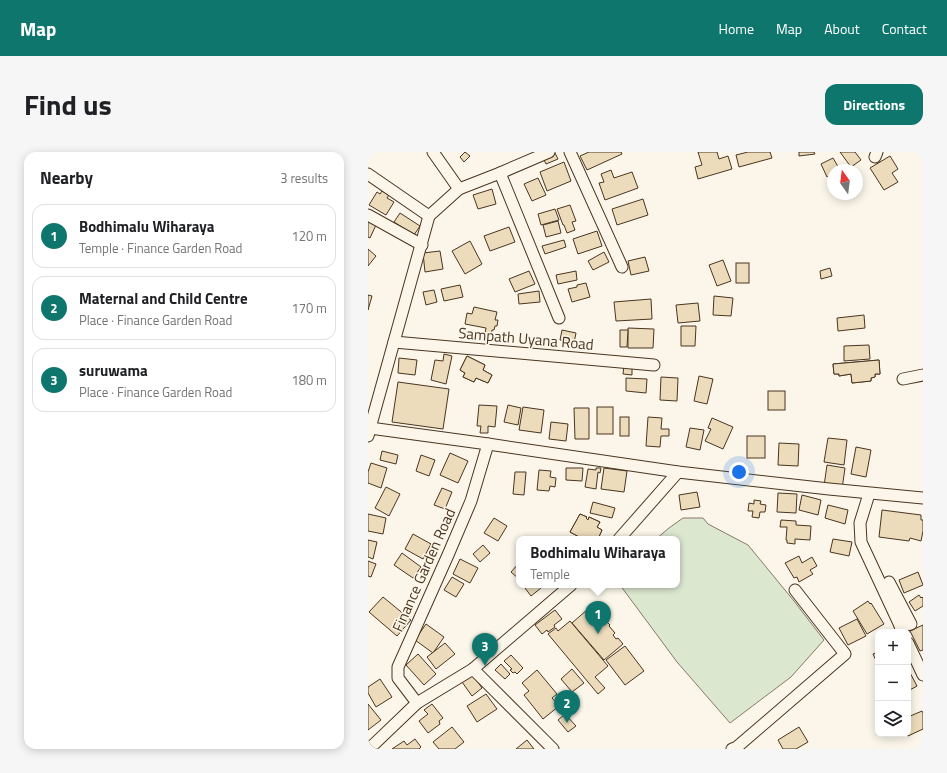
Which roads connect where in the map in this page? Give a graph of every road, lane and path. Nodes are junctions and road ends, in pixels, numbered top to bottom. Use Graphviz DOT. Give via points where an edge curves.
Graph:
graph roads {
  1 [pos="433,152"];
  2 [pos="570,152"];
  3 [pos="544,153"];
  4 [pos="500,173"];
  5 [pos="368,174"];
  6 [pos="459,189"];
  7 [pos="368,215"];
  8 [pos="430,216"];
  9 [pos="422,245"];
  10 [pos="622,267"];
  11 [pos="559,318"];
  12 [pos="394,342"];
  13 [pos="654,365"];
  14 [pos="923,375"];
  15 [pos="902,379"];
  16 [pos="369,432"];
  17 [pos="488,444"];
  18 [pos="678,472"];
  19 [pos="869,494"];
  20 [pos="923,498"];
  21 [pos="621,536"];
  22 [pos="889,582"];
  23 [pos="568,588"];
  24 [pos="795,590"];
  25 [pos="902,629"];
  26 [pos="911,650"];
  27 [pos="473,669"];
  28 [pos="923,676"];
  29 [pos="417,703"];
  30 [pos="369,749"];
  31 [pos="552,749"];
  32 [pos="732,749"];
  1 -- 6 [label="street"];
  2 -- 10 [label="street"];
  3 -- 4 [label="street"];
  4 -- 6 [label="street"];
  4 -- 11 [label="street"];
  5 -- 8 [label="street"];
  6 -- 8 [label="street"];
  7 -- 9 [label="street"];
  8 -- 9 [label="street"];
  9 -- 12 [label="street"];
  12 -- 13 [label="street, Sampath Uyana Road"];
  12 -- 16 [label="street"];
  14 -- 15 [label="street"];
  16 -- 17 [label="street"];
  17 -- 18 [label="street"];
  17 -- 29 [label="street, Finance Garden Road" via="471,501 398,667 398,678"];
  18 -- 19 [label="street"];
  18 -- 21 [label="street"];
  19 -- 20 [label="street"];
  19 -- 25 [label="street" via="860,523 861,542"];
  22 -- 25 [label="street" via="911,624"];
  23 -- 27 [label="street"];
  24 -- 32 [label="street" via="845,654"];
  26 -- 28 [label="street"];
  27 -- 29 [label="street"];
  27 -- 31 [label="street"];
  29 -- 30 [label="street"];
}
